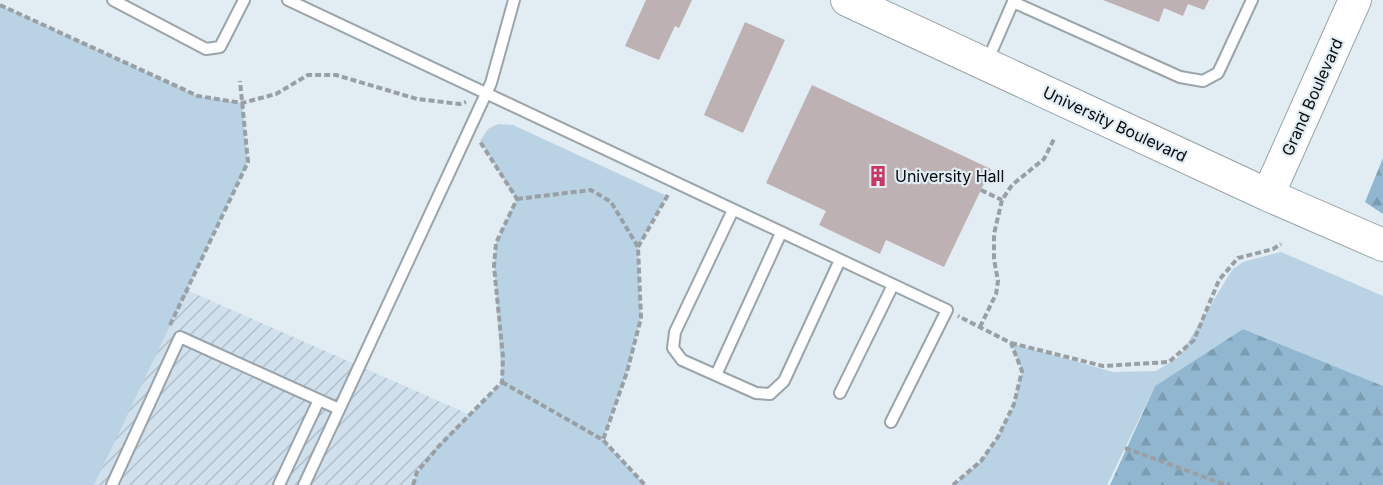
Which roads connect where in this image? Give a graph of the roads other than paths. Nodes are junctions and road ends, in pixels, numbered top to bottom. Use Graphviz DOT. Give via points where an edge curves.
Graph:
graph roads {
  1 [pos="113,0"];
  2 [pos="243,0"];
  3 [pos="288,0"];
  4 [pos="514,0"];
  5 [pos="847,0"];
  6 [pos="1252,0"];
  7 [pos="1355,0"];
  8 [pos="1013,1"];
  9 [pos="986,64"];
  10 [pos="486,93"];
  11 [pos="1268,195"];
  12 [pos="733,210"];
  13 [pos="781,232"];
  14 [pos="1383,245"];
  15 [pos="840,260"];
  16 [pos="893,285"];
  17 [pos="716,375"];
  18 [pos="840,393"];
  19 [pos="319,400"];
  20 [pos="339,409"];
  21 [pos="891,422"];
  22 [pos="112,485"];
  23 [pos="279,485"];
  24 [pos="304,485"];
  1 -- 2 [label="lane" via="206,49 220,47"];
  3 -- 10 [label="lane"];
  4 -- 10 [label="lane"];
  5 -- 9 [label="street, University Boulevard"];
  6 -- 8 [label="lane" via="1218,73 1203,81 1180,77"];
  7 -- 11 [label="street, Grand Boulevard"];
  8 -- 9 [label="lane"];
  9 -- 11 [label="street, University Boulevard"];
  10 -- 12 [label="lane"];
  10 -- 20 [label="lane"];
  11 -- 14 [label="street, University Boulevard"];
  12 -- 13 [label="lane"];
  12 -- 17 [label="lane" via="675,332 673,348 682,360"];
  13 -- 15 [label="lane"];
  13 -- 17 [label="lane"];
  15 -- 16 [label="lane"];
  15 -- 17 [label="lane" via="784,381 770,394 756,393"];
  16 -- 18 [label="lane"];
  16 -- 21 [label="lane" via="947,310"];
  19 -- 20 [label="lane"];
  19 -- 22 [label="lane" via="180,337"];
  19 -- 23 [label="lane"];
  20 -- 24 [label="lane"];
}
